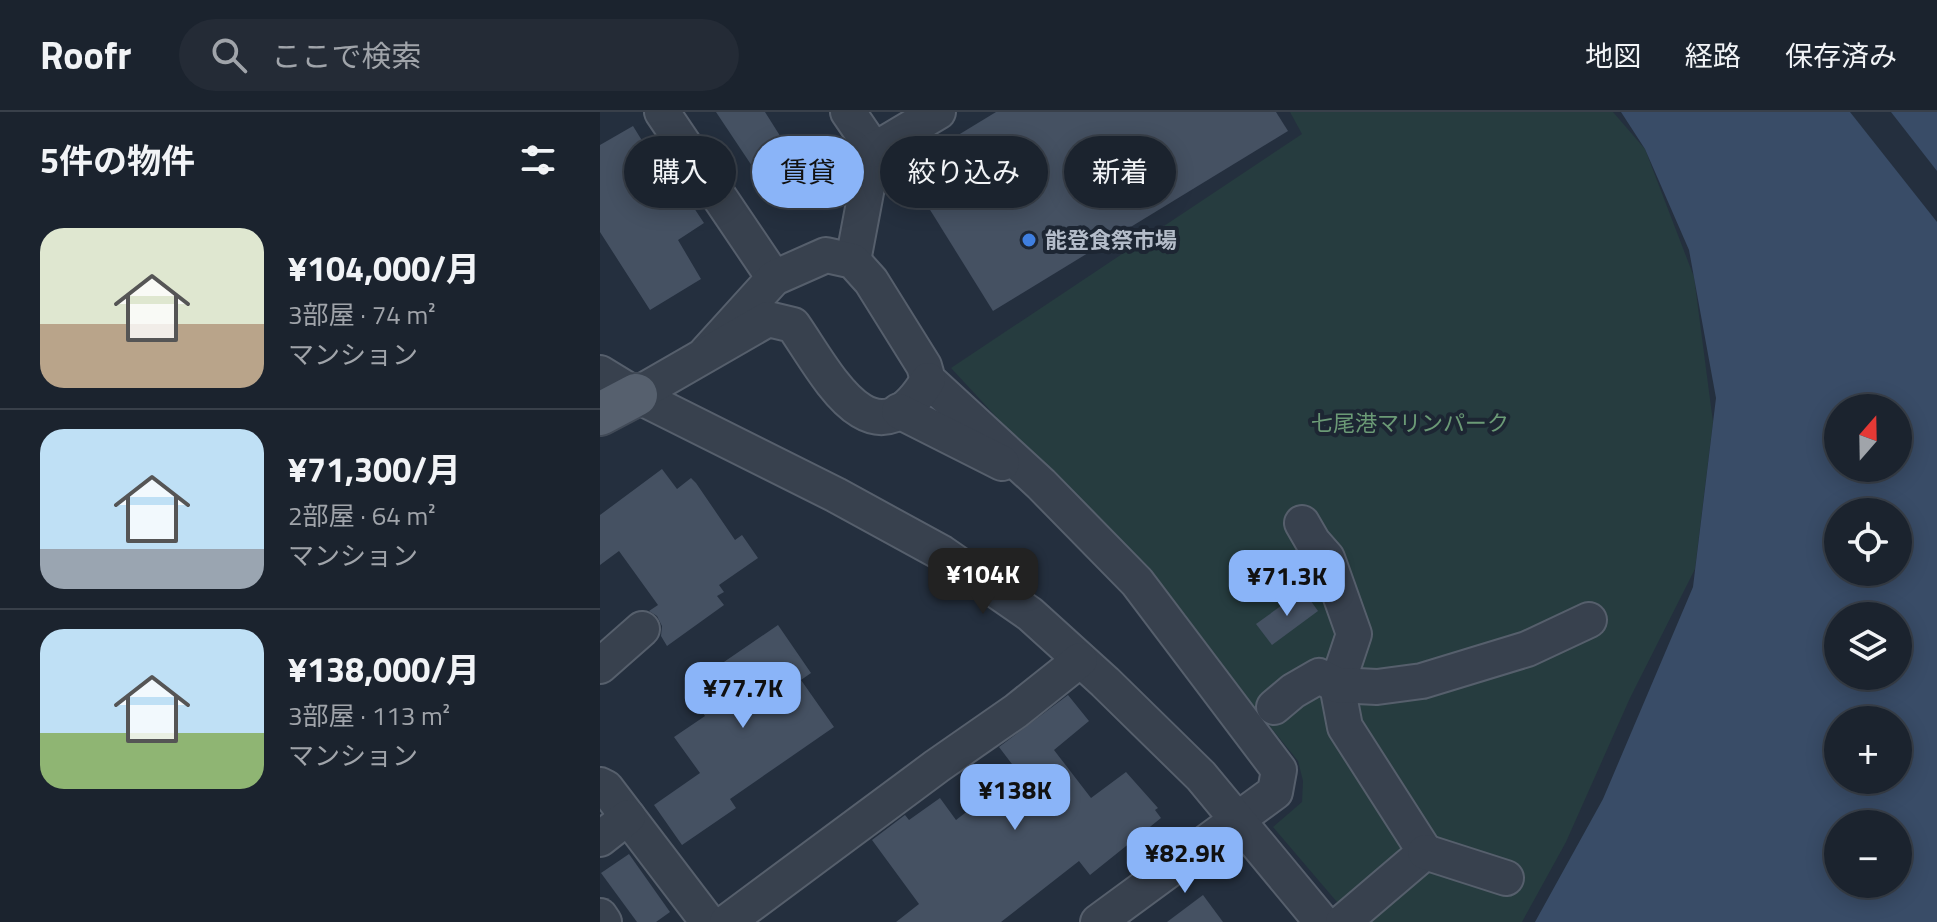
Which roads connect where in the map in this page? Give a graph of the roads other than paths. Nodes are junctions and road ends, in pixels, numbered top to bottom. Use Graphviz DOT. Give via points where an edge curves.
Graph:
graph roads {
  1 [pos="662,112"];
  2 [pos="848,112"];
  3 [pos="938,112"];
  4 [pos="874,150"];
  5 [pos="853,261"];
  6 [pos="774,278"];
  7 [pos="706,353"];
  8 [pos="600,373"];
  9 [pos="928,380"];
  10 [pos="618,404"];
  11 [pos="899,411"];
  12 [pos="1041,484"];
  13 [pos="1302,523"];
  14 [pos="1589,620"];
  15 [pos="642,629"];
  16 [pos="1080,660"];
  17 [pos="600,666"];
  18 [pos="1337,685"];
  19 [pos="1274,707"];
  20 [pos="600,785"];
  21 [pos="628,817"];
  22 [pos="1238,822"];
  23 [pos="600,839"];
  24 [pos="1425,852"];
  25 [pos="1506,878"];
  26 [pos="600,916"];
  27 [pos="693,917"];
  28 [pos="604,922"];
  29 [pos="727,922"];
  30 [pos="1098,922"];
  31 [pos="1322,922"];
  32 [pos="1343,922"];
  1 -- 6 [label="street"];
  2 -- 4 [label="street"];
  3 -- 4 [label="street"];
  4 -- 5 [label="street"];
  5 -- 6 [label="street" via="826,255"];
  5 -- 9 [label="street" via="871,281"];
  6 -- 7 [label="street"];
  7 -- 10 [label="street"];
  7 -- 11 [label="street" via="768,319 793,325 844,399 880,419"];
  8 -- 10 [label="street"];
  9 -- 11 [label="street" via="917,398"];
  9 -- 12 [label="street"];
  10 -- 16 [label="street" via="836,495 942,553 1030,614"];
  11 -- 12 [label="street"];
  12 -- 22 [label="street" via="1137,582 1279,770 1275,792"];
  13 -- 18 [label="street" via="1327,558 1354,634"];
  14 -- 18 [label="street" via="1527,649 1422,681"];
  15 -- 17 [label="street"];
  16 -- 22 [label="street" via="1201,776"];
  16 -- 29 [label="street"];
  18 -- 19 [label="street" via="1319,676"];
  18 -- 24 [label="street" via="1345,727"];
  20 -- 21 [label="street"];
  21 -- 23 [label="street"];
  21 -- 27 [label="street"];
  22 -- 30 [label="street"];
  22 -- 31 [label="street"];
  24 -- 25 [label="street"];
  24 -- 32 [label="street"];
  26 -- 28 [label="street"];
}
